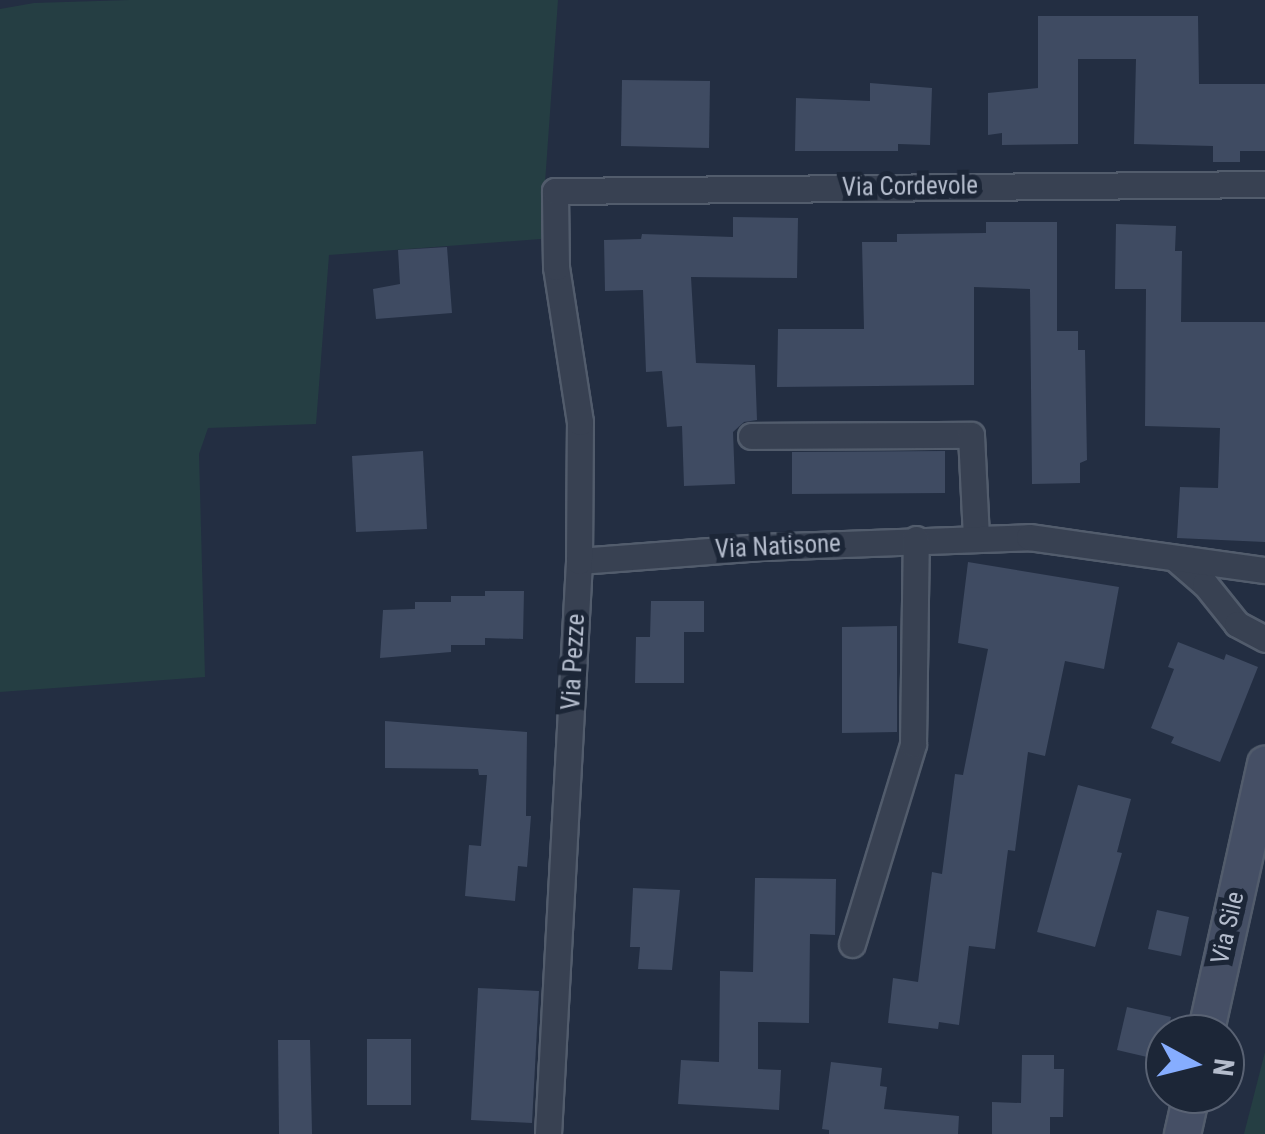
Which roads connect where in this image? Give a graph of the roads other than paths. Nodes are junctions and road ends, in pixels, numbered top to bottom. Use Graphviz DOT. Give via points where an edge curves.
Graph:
graph roads {
  1 [pos="1265,184"];
  2 [pos="555,191"];
  3 [pos="751,436"];
  4 [pos="976,538"];
  5 [pos="916,540"];
  6 [pos="1173,557"];
  7 [pos="580,561"];
  8 [pos="1265,570"];
  9 [pos="1265,639"];
  10 [pos="1265,764"];
  11 [pos="852,944"];
  12 [pos="1209,1014"];
  13 [pos="548,1134"];
  1 -- 2 [label="street, Via Cordevole"];
  2 -- 7 [label="street, Via Pezze" via="556,267 580,422"];
  3 -- 4 [label="street" via="971,436"];
  4 -- 5 [label="street, Via Natisone"];
  4 -- 6 [label="street, Via Natisone" via="1050,539"];
  5 -- 7 [label="street, Via Natisone"];
  5 -- 11 [label="street" via="912,744"];
  6 -- 8 [label="street, Via Natisone"];
  6 -- 9 [label="street" via="1237,624"];
  7 -- 13 [label="street, Via Pezze"];
  10 -- 12 [label="street, Via Sile"];
}
